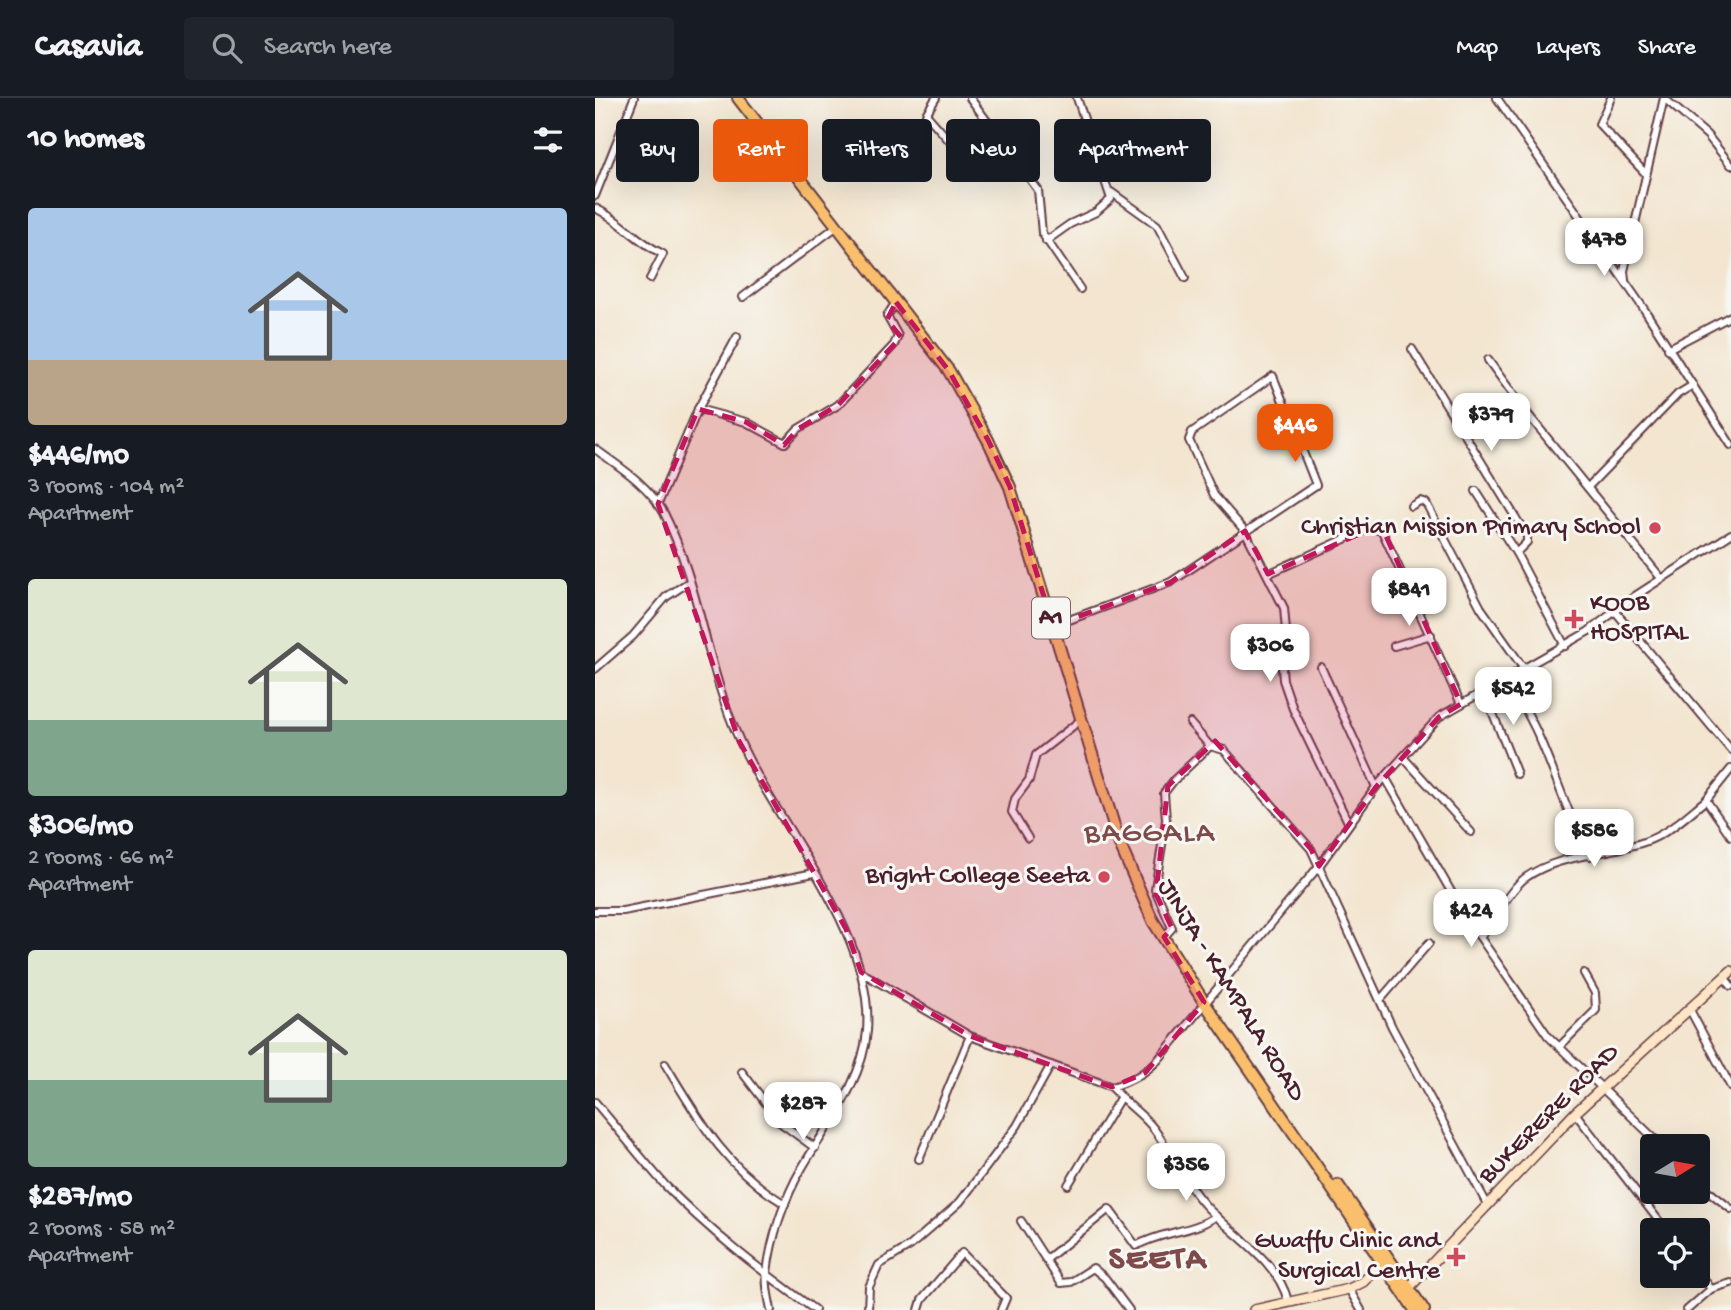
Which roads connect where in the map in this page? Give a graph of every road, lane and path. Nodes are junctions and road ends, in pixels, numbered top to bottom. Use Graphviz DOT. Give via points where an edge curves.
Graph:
graph roads {
  1 [pos="634,98"];
  2 [pos="739,98"];
  3 [pos="936,98"];
  4 [pos="970,98"];
  5 [pos="1077,98"];
  6 [pos="1497,98"];
  7 [pos="1611,98"];
  8 [pos="1664,98"];
  9 [pos="946,137"];
  10 [pos="1731,165"];
  11 [pos="1646,174"];
  12 [pos="1111,192"];
  13 [pos="595,196"];
  14 [pos="595,208"];
  15 [pos="837,226"];
  16 [pos="1046,241"];
  17 [pos="1185,278"];
  18 [pos="650,279"];
  19 [pos="1625,282"];
  20 [pos="1080,289"];
  21 [pos="743,297"];
  22 [pos="896,302"];
  23 [pos="1731,316"];
  24 [pos="737,337"];
  25 [pos="1412,349"];
  26 [pos="1668,349"];
  27 [pos="1488,360"];
  28 [pos="1693,385"];
  29 [pos="698,409"];
  30 [pos="1731,444"];
  31 [pos="595,449"];
  32 [pos="1589,486"];
  33 [pos="1476,491"];
  34 [pos="658,504"];
  35 [pos="1411,506"];
  36 [pos="1245,531"];
  37 [pos="1731,534"];
  38 [pos="1516,553"];
  39 [pos="1268,574"];
  40 [pos="1661,578"];
  41 [pos="689,582"];
  42 [pos="1615,611"];
  43 [pos="1053,626"];
  44 [pos="1431,635"];
  45 [pos="1394,646"];
  46 [pos="1565,646"];
  47 [pos="1321,667"];
  48 [pos="595,669"];
  49 [pos="1524,669"];
  50 [pos="1505,679"];
  51 [pos="1484,691"];
  52 [pos="1461,704"];
  53 [pos="1082,719"];
  54 [pos="1190,723"];
  55 [pos="1210,746"];
  56 [pos="1731,750"];
  57 [pos="1403,757"];
  58 [pos="1731,769"];
  59 [pos="1517,774"];
  60 [pos="1385,777"];
  61 [pos="1376,787"];
  62 [pos="1706,800"];
  63 [pos="1349,824"];
  64 [pos="1471,832"];
  65 [pos="1731,836"];
  66 [pos="1028,838"];
  67 [pos="1590,856"];
  68 [pos="1319,866"];
  69 [pos="814,873"];
  70 [pos="595,911"];
  71 [pos="1164,937"];
  72 [pos="1480,937"];
  73 [pos="1429,943"];
  74 [pos="861,972"];
  75 [pos="1584,974"];
  76 [pos="1729,978"];
  77 [pos="1381,999"];
  78 [pos="1204,1002"];
  79 [pos="1690,1010"];
  80 [pos="970,1036"];
  81 [pos="1559,1047"];
  82 [pos="664,1064"];
  83 [pos="1051,1065"];
  84 [pos="742,1072"];
  85 [pos="1112,1087"];
  86 [pos="1731,1087"];
  87 [pos="1603,1089"];
  88 [pos="1120,1098"];
  89 [pos="595,1102"];
  90 [pos="1575,1114"];
  91 [pos="1650,1134"];
  92 [pos="815,1147"];
  93 [pos="919,1159"];
  94 [pos="1068,1185"];
  95 [pos="1710,1192"];
  96 [pos="785,1204"];
  97 [pos="1488,1206"];
  98 [pos="1731,1209"];
  99 [pos="1216,1216"];
  100 [pos="1657,1218"];
  101 [pos="1021,1221"];
  102 [pos="1047,1259"];
  103 [pos="1385,1260"];
  104 [pos="763,1273"];
  105 [pos="1731,1283"];
  106 [pos="1349,1289"];
  107 [pos="1711,1289"];
  108 [pos="1406,1290"];
  109 [pos="1289,1301"];
  110 [pos="771,1310"];
  111 [pos="815,1310"];
  112 [pos="868,1310"];
  113 [pos="919,1310"];
  114 [pos="1001,1310"];
  115 [pos="1129,1310"];
  116 [pos="1254,1310"];
  117 [pos="1361,1310"];
  118 [pos="1415,1310"];
  119 [pos="1424,1310"];
  120 [pos="1687,1310"];
  1 -- 13 [label="street"];
  2 -- 15 [label="highway, JINJA - KAMPALA ROAD / A1"];
  3 -- 9 [label="street" via="926,114"];
  4 -- 16 [label="street" via="1038,190"];
  5 -- 12 [label="street"];
  6 -- 19 [label="street"];
  7 -- 11 [label="street" via="1599,124"];
  8 -- 10 [label="street" via="1707,135"];
  8 -- 11 [label="street"];
  11 -- 19 [label="street"];
  12 -- 16 [label="street" via="1107,204"];
  12 -- 17 [label="street" via="1157,225"];
  14 -- 18 [label="street" via="663,254"];
  15 -- 21 [label="street"];
  15 -- 22 [label="highway, JINJA - KAMPALA ROAD / A1"];
  16 -- 20 [label="street"];
  19 -- 26 [label="street"];
  22 -- 29 [label="street" via="887,316 898,336 894,345 838,405 798,429 785,443 746,422"];
  22 -- 43 [label="highway, JINJA - KAMPALA ROAD / A1" via="949,371 988,440 1010,487"];
  23 -- 26 [label="street"];
  24 -- 29 [label="street"];
  25 -- 38 [label="street" via="1527,536"];
  26 -- 28 [label="street"];
  27 -- 32 [label="street"];
  28 -- 30 [label="street"];
  28 -- 32 [label="street" via="1678,394"];
  29 -- 34 [label="street"];
  31 -- 34 [label="street" via="634,478"];
  32 -- 40 [label="street"];
  33 -- 38 [label="street"];
  34 -- 41 [label="street"];
  35 -- 49 [label="street" via="1426,503 1481,608"];
  36 -- 36 [label="street" via="1214,495 1189,435 1273,376 1316,485"];
  36 -- 39 [label="street"];
  36 -- 43 [label="street" via="1171,582"];
  37 -- 40 [label="street"];
  38 -- 46 [label="street"];
  39 -- 44 [label="street" via="1369,528 1382,531"];
  39 -- 63 [label="street" via="1287,625 1283,680"];
  40 -- 42 [label="street"];
  41 -- 48 [label="street" via="666,597 633,636"];
  41 -- 69 [label="street" via="739,741"];
  42 -- 46 [label="street"];
  42 -- 56 [label="street"];
  43 -- 53 [label="highway, JINJA - KAMPALA ROAD / A1"];
  44 -- 45 [label="street"];
  44 -- 52 [label="street"];
  46 -- 49 [label="street"];
  47 -- 61 [label="street"];
  49 -- 50 [label="street"];
  50 -- 51 [label="street"];
  50 -- 67 [label="street" via="1535,723 1571,822"];
  51 -- 52 [label="street"];
  51 -- 59 [label="street"];
  52 -- 57 [label="street" via="1439,717"];
  53 -- 66 [label="street" via="1040,750 1029,780 1015,799 1012,812"];
  53 -- 71 [label="highway, JINJA - KAMPALA ROAD / A1" via="1120,845"];
  54 -- 55 [label="street"];
  55 -- 68 [label="street" via="1224,750 1235,762 1311,849"];
  55 -- 71 [label="street" via="1164,793 1166,820 1155,889 1172,928"];
  57 -- 60 [label="street"];
  57 -- 64 [label="street"];
  58 -- 62 [label="street"];
  60 -- 61 [label="street"];
  60 -- 72 [label="street" via="1436,870"];
  61 -- 63 [label="street"];
  62 -- 65 [label="street"];
  62 -- 67 [label="street" via="1663,834"];
  63 -- 68 [label="street"];
  67 -- 72 [label="street" via="1523,879"];
  68 -- 77 [label="street"];
  68 -- 78 [label="street"];
  69 -- 70 [label="street" via="623,911"];
  69 -- 74 [label="street" via="846,929"];
  71 -- 78 [label="highway, JINJA - KAMPALA ROAD / A1"];
  72 -- 81 [label="street"];
  73 -- 77 [label="street"];
  74 -- 80 [label="street"];
  74 -- 92 [label="street" via="867,1008 863,1054"];
  75 -- 81 [label="street" via="1595,993 1596,1010"];
  76 -- 79 [label="main road, BUKERERE ROAD"];
  77 -- 97 [label="street"];
  78 -- 85 [label="street" via="1145,1073"];
  78 -- 103 [label="highway, JINJA - KAMPALA ROAD / A1"];
  79 -- 86 [label="street"];
  79 -- 87 [label="main road, BUKERERE ROAD"];
  80 -- 83 [label="street"];
  80 -- 93 [label="street"];
  81 -- 87 [label="street"];
  82 -- 96 [label="street" via="725,1157 764,1192"];
  83 -- 85 [label="street"];
  83 -- 112 [label="street" via="1017,1126 971,1188 910,1246 879,1265 869,1287"];
  84 -- 92 [label="street" via="781,1123"];
  85 -- 88 [label="street"];
  87 -- 90 [label="main road, BUKERERE ROAD"];
  87 -- 91 [label="street"];
  88 -- 94 [label="street"];
  88 -- 99 [label="street" via="1154,1129 1175,1166"];
  89 -- 104 [label="street" via="666,1185"];
  90 -- 97 [label="main road, BUKERERE ROAD"];
  90 -- 100 [label="street"];
  92 -- 96 [label="street"];
  95 -- 98 [label="street"];
  96 -- 104 [label="street"];
  97 -- 108 [label="main road, BUKERERE ROAD"];
  99 -- 102 [label="street" via="1135,1245 1109,1209"];
  99 -- 109 [label="street" via="1271,1269"];
  101 -- 102 [label="street"];
  102 -- 115 [label="street" via="1066,1284 1093,1268"];
  103 -- 106 [label="main road"];
  103 -- 108 [label="highway, JINJA - KAMPALA ROAD / A1"];
  104 -- 110 [label="street"];
  104 -- 111 [label="street"];
  105 -- 107 [label="street"];
  106 -- 109 [label="main road"];
  106 -- 117 [label="street"];
  107 -- 120 [label="street"];
  108 -- 118 [label="highway, JINJA - KAMPALA ROAD / A1"];
  108 -- 119 [label="highway, JINJA - KAMPALA ROAD / A1"];
  109 -- 116 [label="main road"];
  113 -- 114 [label="street" via="922,1300 962,1253 1006,1298"];
}
